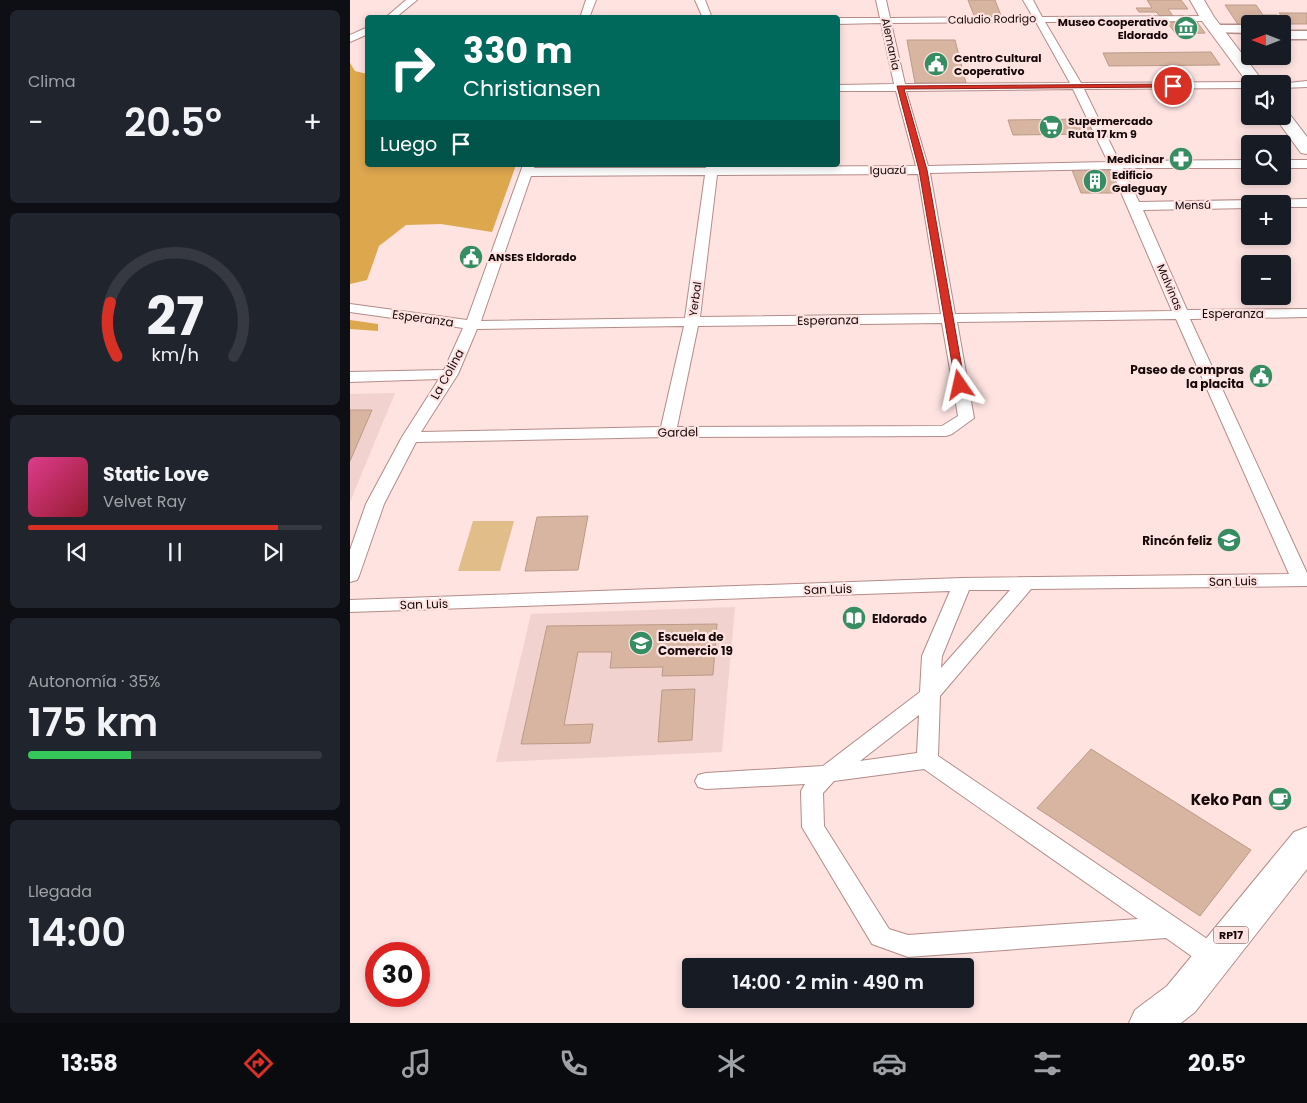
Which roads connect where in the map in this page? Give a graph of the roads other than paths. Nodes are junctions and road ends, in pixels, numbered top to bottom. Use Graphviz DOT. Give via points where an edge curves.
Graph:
graph roads {
  1 [pos="412,0"];
  2 [pos="591,0"];
  3 [pos="700,0"];
  4 [pos="881,0"];
  5 [pos="1028,0"];
  6 [pos="1197,0"];
  7 [pos="393,15"];
  8 [pos="585,15"];
  9 [pos="707,15"];
  10 [pos="1037,18"];
  11 [pos="886,20"];
  12 [pos="840,21"];
  13 [pos="1214,27"];
  14 [pos="1241,28"];
  15 [pos="1291,28"];
  16 [pos="1307,28"];
  17 [pos="365,32"];
  18 [pos="1241,33"];
  19 [pos="1291,35"];
  20 [pos="1307,35"];
  21 [pos="350,39"];
  22 [pos="1251,75"];
  23 [pos="1307,84"];
  24 [pos="1291,85"];
  25 [pos="1077,86"];
  26 [pos="1241,86"];
  27 [pos="900,87"];
  28 [pos="840,88"];
  29 [pos="1289,125"];
  30 [pos="1307,149"];
  31 [pos="1241,164"];
  32 [pos="1291,164"];
  33 [pos="1307,164"];
  34 [pos="1114,165"];
  35 [pos="712,168"];
  36 [pos="528,169"];
  37 [pos="923,170"];
  38 [pos="1291,203"];
  39 [pos="1307,203"];
  40 [pos="1241,204"];
  41 [pos="1135,206"];
  42 [pos="350,308"];
  43 [pos="1307,313"];
  44 [pos="1181,314"];
  45 [pos="948,318"];
  46 [pos="692,321"];
  47 [pos="472,325"];
  48 [pos="450,374"];
  49 [pos="350,377"];
  50 [pos="946,431"];
  51 [pos="668,432"];
  52 [pos="410,437"];
  53 [pos="350,576"];
  54 [pos="1304,580"];
  55 [pos="1026,583"];
  56 [pos="962,584"];
  57 [pos="350,606"];
  58 [pos="929,696"];
  59 [pos="927,760"];
  60 [pos="828,774"];
  61 [pos="706,781"];
  62 [pos="1307,842"];
  63 [pos="1170,927"];
  64 [pos="1213,957"];
  65 [pos="1149,1023"];
  1 -- 7 [label="street"];
  2 -- 8 [label="street"];
  3 -- 9 [label="street"];
  4 -- 11 [label="street, Alemania"];
  5 -- 10 [label="street, Malvinas"];
  6 -- 13 [label="main road"];
  10 -- 11 [label="street, Caludio Rodrigo"];
  10 -- 13 [label="street, Caludio Rodrigo"];
  10 -- 25 [label="street, Malvinas"];
  11 -- 12 [label="street, Caludio Rodrigo"];
  11 -- 27 [label="street, Alemania"];
  13 -- 14 [label="main road"];
  13 -- 18 [label="main road"];
  13 -- 22 [label="main road"];
  15 -- 16 [label="main road"];
  17 -- 21 [label="street"];
  19 -- 20 [label="main road"];
  23 -- 24 [label="street"];
  25 -- 26 [label="street"];
  25 -- 27 [label="street"];
  25 -- 34 [label="street, Malvinas"];
  27 -- 28 [label="street"];
  27 -- 37 [label="street, Alemania"];
  29 -- 30 [label="main road"];
  31 -- 34 [label="street, Iguazú"];
  32 -- 33 [label="street"];
  34 -- 37 [label="street, Iguazú"];
  34 -- 41 [label="street, Malvinas"];
  35 -- 36 [label="street, Iguazú"];
  35 -- 37 [label="street, Iguazú"];
  35 -- 46 [label="street, Yerbal"];
  36 -- 47 [label="street, La Colina"];
  37 -- 45 [label="street, Alemania"];
  38 -- 39 [label="street"];
  40 -- 41 [label="street, Mensú"];
  41 -- 44 [label="street, Malvinas"];
  42 -- 47 [label="street, Esperanza"];
  43 -- 44 [label="street, Esperanza"];
  44 -- 45 [label="street, Esperanza"];
  44 -- 54 [label="street, Malvinas"];
  45 -- 46 [label="street, Esperanza"];
  45 -- 50 [label="street, Alemania" via="966,418"];
  46 -- 47 [label="street, Esperanza"];
  46 -- 51 [label="street, Yerbal"];
  47 -- 48 [label="street, La Colina"];
  48 -- 49 [label="street"];
  48 -- 52 [label="street, La Colina"];
  50 -- 51 [label="street, Gardel"];
  51 -- 52 [label="street, Gardel"];
  52 -- 53 [label="street, La Colina" via="375,504"];
  54 -- 55 [label="street, San Luis"];
  55 -- 56 [label="street, San Luis"];
  55 -- 58 [label="street"];
  56 -- 57 [label="street, San Luis"];
  56 -- 58 [label="street" via="932,656"];
  58 -- 59 [label="street"];
  58 -- 60 [label="street"];
  59 -- 60 [label="street"];
  59 -- 63 [label="street"];
  60 -- 61 [label="street"];
  60 -- 63 [label="street" via="812,791 813,827 881,937 908,946"];
  62 -- 64 [label="main road, RP17"];
  63 -- 64 [label="street"];
  64 -- 65 [label="main road, RP17" via="1181,999"];
}
